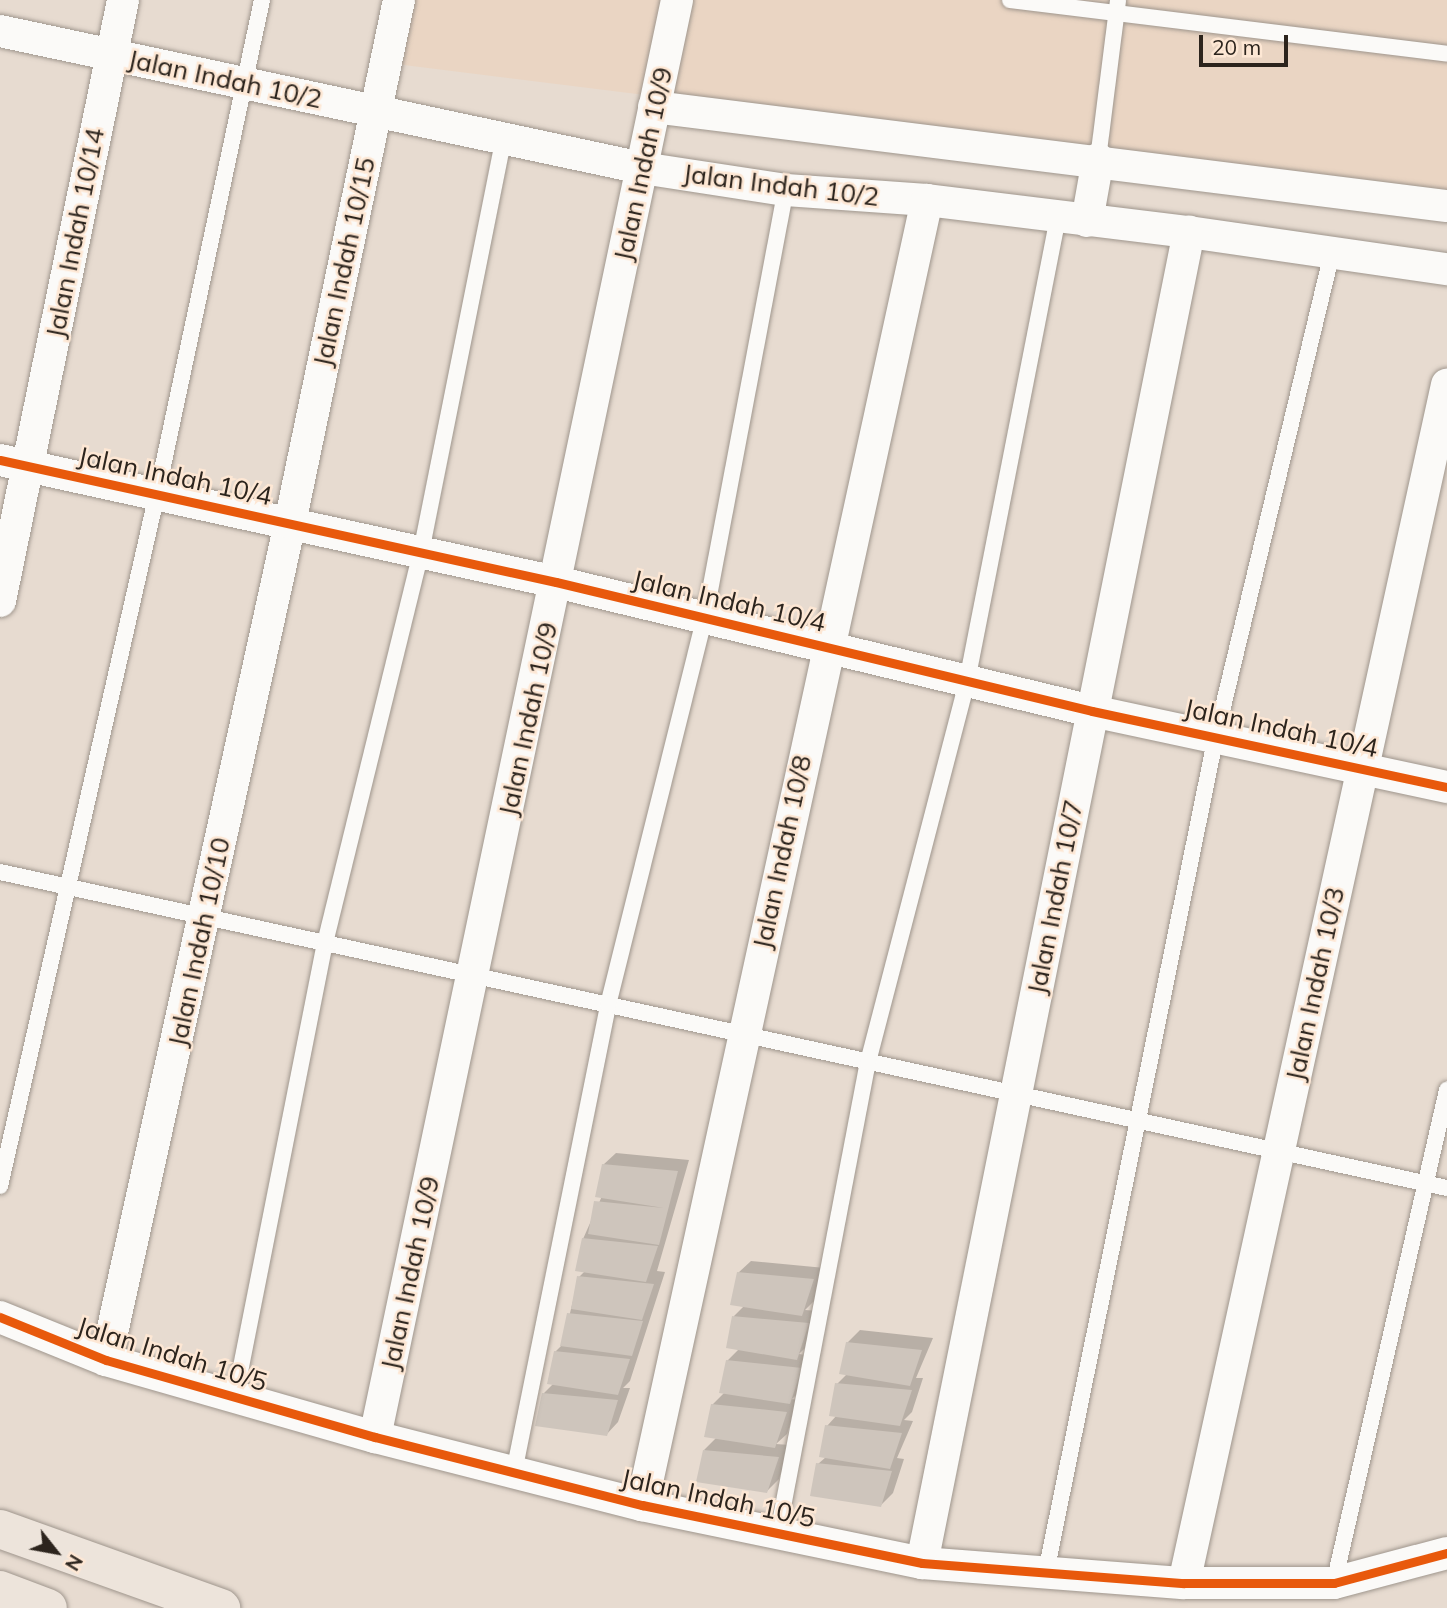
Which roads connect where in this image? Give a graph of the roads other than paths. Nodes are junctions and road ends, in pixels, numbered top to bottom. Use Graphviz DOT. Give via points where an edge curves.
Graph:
graph roads {
  1 [pos="122,0"];
  2 [pos="262,0"];
  3 [pos="400,0"];
  4 [pos="677,0"];
  5 [pos="1010,0"];
  6 [pos="1117,6"];
  7 [pos="0,31"];
  8 [pos="1447,54"];
  9 [pos="111,55"];
  10 [pos="246,83"];
  11 [pos="654,107"];
  12 [pos="376,111"];
  13 [pos="505,138"];
  14 [pos="1098,159"];
  15 [pos="642,167"];
  16 [pos="786,190"];
  17 [pos="927,200"];
  18 [pos="1447,206"];
  19 [pos="1073,219"];
  20 [pos="1189,232"];
  21 [pos="1332,251"];
  22 [pos="1447,269"];
  23 [pos="1447,386"];
  24 [pos="14,463"];
  25 [pos="158,494"];
  26 [pos="290,523"];
  27 [pos="421,552"];
  28 [pos="556,582"];
  29 [pos="0,601"];
  30 [pos="705,617"];
  31 [pos="826,646"];
  32 [pos="967,681"];
  33 [pos="1092,712"];
  34 [pos="1216,736"];
  35 [pos="1363,766"];
  36 [pos="1447,787"];
  37 [pos="0,872"];
  38 [pos="65,886"];
  39 [pos="205,917"];
  40 [pos="325,943"];
  41 [pos="475,976"];
  42 [pos="608,1005"];
  43 [pos="744,1035"];
  44 [pos="868,1062"];
  45 [pos="1447,1090"];
  46 [pos="1016,1094"];
  47 [pos="1136,1120"];
  48 [pos="1279,1151"];
  49 [pos="1424,1183"];
  50 [pos="0,1186"];
  51 [pos="1447,1188"];
  52 [pos="0,1317"];
  53 [pos="106,1360"];
  54 [pos="235,1396"];
  55 [pos="375,1437"];
  56 [pos="514,1472"];
  57 [pos="642,1505"];
  58 [pos="0,1528"];
  59 [pos="778,1533"];
  60 [pos="1447,1553"];
  61 [pos="922,1563"];
  62 [pos="1046,1572"];
  63 [pos="1184,1583"];
  64 [pos="1334,1583"];
  65 [pos="0,1590"];
  66 [pos="48,1608"];
  67 [pos="221,1608"];
  1 -- 9 [label="street, Jalan Indah 10/14"];
  2 -- 10 [label="lane"];
  3 -- 12 [label="street, Jalan Indah 10/15"];
  4 -- 11 [label="street, Jalan Indah 10/9"];
  5 -- 6 [label="lane"];
  6 -- 8 [label="lane"];
  6 -- 14 [label="lane"];
  7 -- 9 [label="street, Jalan Indah 10/2"];
  9 -- 10 [label="street, Jalan Indah 10/2"];
  9 -- 24 [label="street, Jalan Indah 10/14"];
  10 -- 12 [label="street, Jalan Indah 10/2"];
  10 -- 25 [label="lane"];
  11 -- 14 [label="street"];
  11 -- 15 [label="street, Jalan Indah 10/9"];
  12 -- 13 [label="street, Jalan Indah 10/2"];
  12 -- 26 [label="street, Jalan Indah 10/15"];
  13 -- 15 [label="street, Jalan Indah 10/2"];
  13 -- 27 [label="lane"];
  14 -- 18 [label="street"];
  14 -- 19 [label="street"];
  15 -- 16 [label="street, Jalan Indah 10/2"];
  15 -- 28 [label="street, Jalan Indah 10/9"];
  16 -- 17 [label="street, Jalan Indah 10/2"];
  16 -- 30 [label="lane"];
  17 -- 19 [label="street, Jalan Indah 10/2"];
  17 -- 31 [label="street, Jalan Indah 10/8"];
  19 -- 20 [label="street, Jalan Indah 10/2"];
  19 -- 32 [label="lane"];
  20 -- 21 [label="street, Jalan Indah 10/2"];
  20 -- 33 [label="street, Jalan Indah 10/7"];
  21 -- 22 [label="street, Jalan Indah 10/2"];
  21 -- 34 [label="lane"];
  23 -- 35 [label="street, Jalan Indah 10/3"];
  24 -- 25 [label="street, Jalan Indah 10/4"];
  24 -- 29 [label="street, Jalan Indah 10/14"];
  25 -- 26 [label="street, Jalan Indah 10/4"];
  25 -- 38 [label="lane"];
  26 -- 27 [label="street, Jalan Indah 10/4"];
  26 -- 39 [label="street, Jalan Indah 10/10"];
  27 -- 28 [label="street, Jalan Indah 10/4"];
  27 -- 40 [label="lane"];
  28 -- 30 [label="street, Jalan Indah 10/4"];
  28 -- 41 [label="street, Jalan Indah 10/9"];
  30 -- 31 [label="street, Jalan Indah 10/4"];
  30 -- 42 [label="lane"];
  31 -- 32 [label="street, Jalan Indah 10/4"];
  31 -- 43 [label="street, Jalan Indah 10/8"];
  32 -- 33 [label="street, Jalan Indah 10/4"];
  32 -- 44 [label="lane"];
  33 -- 34 [label="street, Jalan Indah 10/4"];
  33 -- 46 [label="street, Jalan Indah 10/7"];
  34 -- 35 [label="street, Jalan Indah 10/4"];
  34 -- 47 [label="lane"];
  35 -- 36 [label="street, Jalan Indah 10/4"];
  35 -- 48 [label="street, Jalan Indah 10/3"];
  37 -- 38 [label="lane"];
  38 -- 39 [label="lane"];
  38 -- 50 [label="lane"];
  39 -- 40 [label="lane"];
  39 -- 53 [label="street, Jalan Indah 10/10"];
  40 -- 41 [label="lane"];
  40 -- 54 [label="lane"];
  41 -- 42 [label="lane"];
  41 -- 55 [label="street, Jalan Indah 10/9"];
  42 -- 43 [label="lane"];
  42 -- 56 [label="lane"];
  43 -- 44 [label="lane"];
  43 -- 57 [label="street, Jalan Indah 10/8"];
  44 -- 46 [label="lane"];
  44 -- 59 [label="lane"];
  45 -- 49 [label="lane"];
  46 -- 47 [label="lane"];
  46 -- 61 [label="street, Jalan Indah 10/7"];
  47 -- 48 [label="lane"];
  47 -- 62 [label="lane"];
  48 -- 49 [label="lane"];
  48 -- 63 [label="street, Jalan Indah 10/3"];
  49 -- 51 [label="lane"];
  49 -- 64 [label="lane"];
  52 -- 53 [label="street, Jalan Indah 10/5"];
  53 -- 54 [label="street, Jalan Indah 10/5"];
  54 -- 55 [label="street, Jalan Indah 10/5"];
  55 -- 56 [label="street, Jalan Indah 10/5"];
  56 -- 57 [label="street, Jalan Indah 10/5"];
  57 -- 59 [label="street, Jalan Indah 10/5"];
  58 -- 67 [label="highway"];
  59 -- 61 [label="street, Jalan Indah 10/5"];
  60 -- 64 [label="street, Jalan Indah 10/5"];
  61 -- 62 [label="street, Jalan Indah 10/5"];
  62 -- 63 [label="street, Jalan Indah 10/5"];
  63 -- 64 [label="street, Jalan Indah 10/5"];
  65 -- 66 [label="highway"];
}
